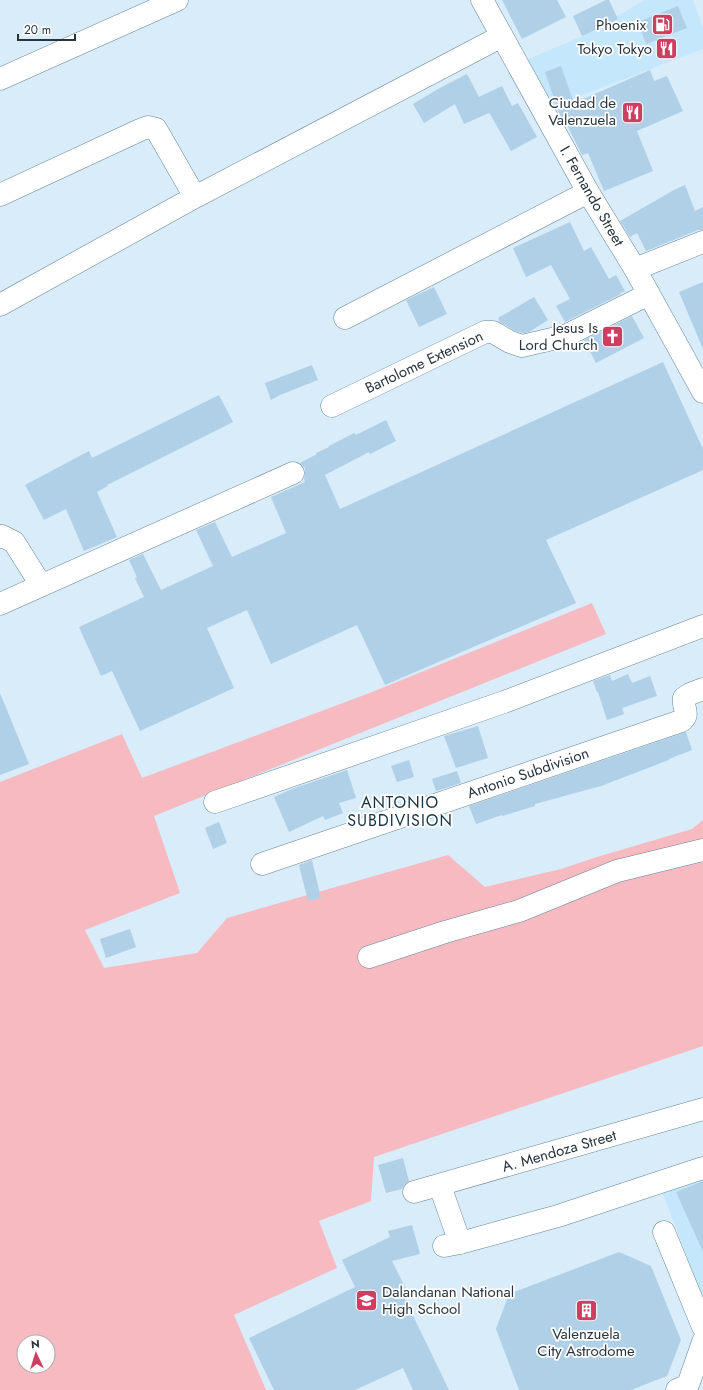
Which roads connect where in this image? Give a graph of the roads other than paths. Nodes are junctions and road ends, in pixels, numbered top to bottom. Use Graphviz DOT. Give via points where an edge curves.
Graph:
graph roads {
  1 [pos="177,0"];
  2 [pos="482,0"];
  3 [pos="502,36"];
  4 [pos="0,79"];
  5 [pos="588,192"];
  6 [pos="0,195"];
  7 [pos="195,197"];
  8 [pos="703,242"];
  9 [pos="635,269"];
  10 [pos="649,294"];
  11 [pos="0,305"];
  12 [pos="345,318"];
  13 [pos="703,392"];
  14 [pos="332,406"];
  15 [pos="293,473"];
  16 [pos="0,537"];
  17 [pos="41,585"];
  18 [pos="0,604"];
  19 [pos="703,626"];
  20 [pos="703,689"];
  21 [pos="215,802"];
  22 [pos="703,850"];
  23 [pos="262,864"];
  24 [pos="369,957"];
  25 [pos="703,1109"];
  26 [pos="703,1168"];
  27 [pos="440,1186"];
  28 [pos="414,1192"];
  29 [pos="664,1232"];
  30 [pos="703,1327"];
  31 [pos="703,1342"];
  32 [pos="677,1390"];
  1 -- 4 [label="street"];
  2 -- 3 [label="street, I. Fernando Street"];
  3 -- 5 [label="street, I. Fernando Street"];
  3 -- 7 [label="street"];
  5 -- 9 [label="street, I. Fernando Street"];
  5 -- 12 [label="street"];
  6 -- 7 [label="street" via="148,127 156,129"];
  7 -- 11 [label="street"];
  8 -- 9 [label="street"];
  9 -- 10 [label="street, I. Fernando Street"];
  10 -- 13 [label="street, I. Fernando Street"];
  10 -- 14 [label="street, Bartolome Extension" via="565,336 522,346 493,332 485,332"];
  15 -- 17 [label="street"];
  16 -- 17 [label="street" via="14,542"];
  17 -- 18 [label="street"];
  19 -- 21 [label="street" via="504,702"];
  20 -- 23 [label="street, Antonio Subdivision" via="684,698 686,717 681,721"];
  22 -- 24 [label="street" via="617,871 519,911"];
  25 -- 27 [label="street, A. Mendoza Street"];
  26 -- 27 [label="street" via="558,1216 452,1244"];
  27 -- 28 [label="street, A. Mendoza Street"];
  29 -- 30 [label="street"];
  31 -- 32 [label="street" via="688,1385"];
}
